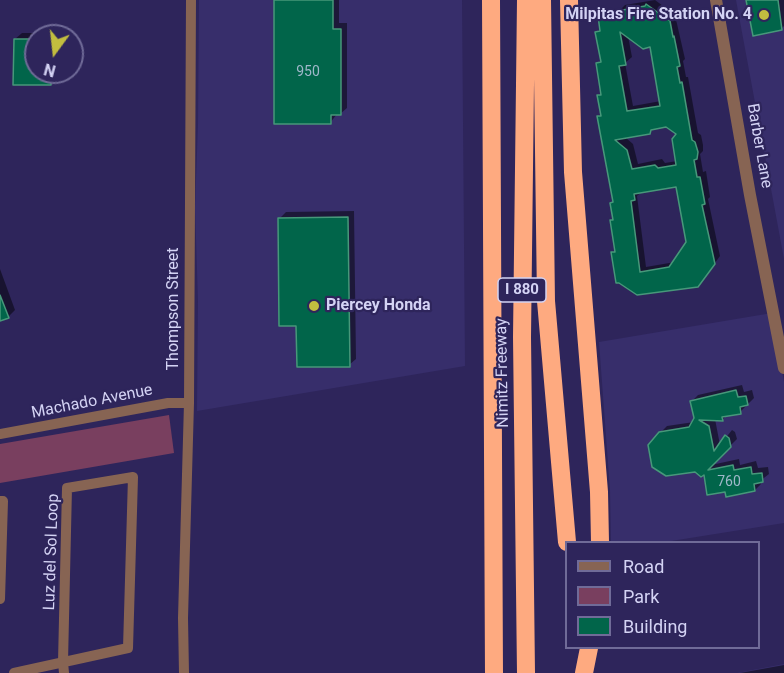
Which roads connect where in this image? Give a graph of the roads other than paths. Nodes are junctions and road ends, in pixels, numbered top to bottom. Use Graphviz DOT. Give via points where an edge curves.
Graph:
graph roads {
  1 [pos="191,0"];
  2 [pos="491,0"];
  3 [pos="526,0"];
  4 [pos="542,0"];
  5 [pos="569,0"];
  6 [pos="716,0"];
  7 [pos="784,368"];
  8 [pos="189,403"];
  9 [pos="0,434"];
  10 [pos="0,501"];
  11 [pos="567,541"];
  12 [pos="600,541"];
  13 [pos="0,599"];
  14 [pos="575,649"];
  15 [pos="589,649"];
  16 [pos="64,668"];
  17 [pos="14,673"];
  18 [pos="184,673"];
  19 [pos="494,673"];
  20 [pos="526,673"];
  21 [pos="577,673"];
  22 [pos="584,673"];
  1 -- 8 [label="street, Thompson Street"];
  2 -- 19 [label="highway, Nimitz Freeway / I 880"];
  3 -- 20 [label="highway, Nimitz Freeway / I 880" via="522,337"];
  4 -- 11 [label="highway" via="546,301"];
  5 -- 12 [label="highway" via="573,172"];
  6 -- 7 [label="street, Barber Lane"];
  8 -- 9 [label="street, Machado Avenue" via="168,403"];
  8 -- 18 [label="street, Thompson Street"];
  10 -- 13 [label="street"];
  14 -- 21 [label="highway"];
  15 -- 22 [label="highway"];
  16 -- 16 [label="street, Luz del Sol Loop" via="128,648 133,477 67,488"];
  16 -- 17 [label="street"];
}
